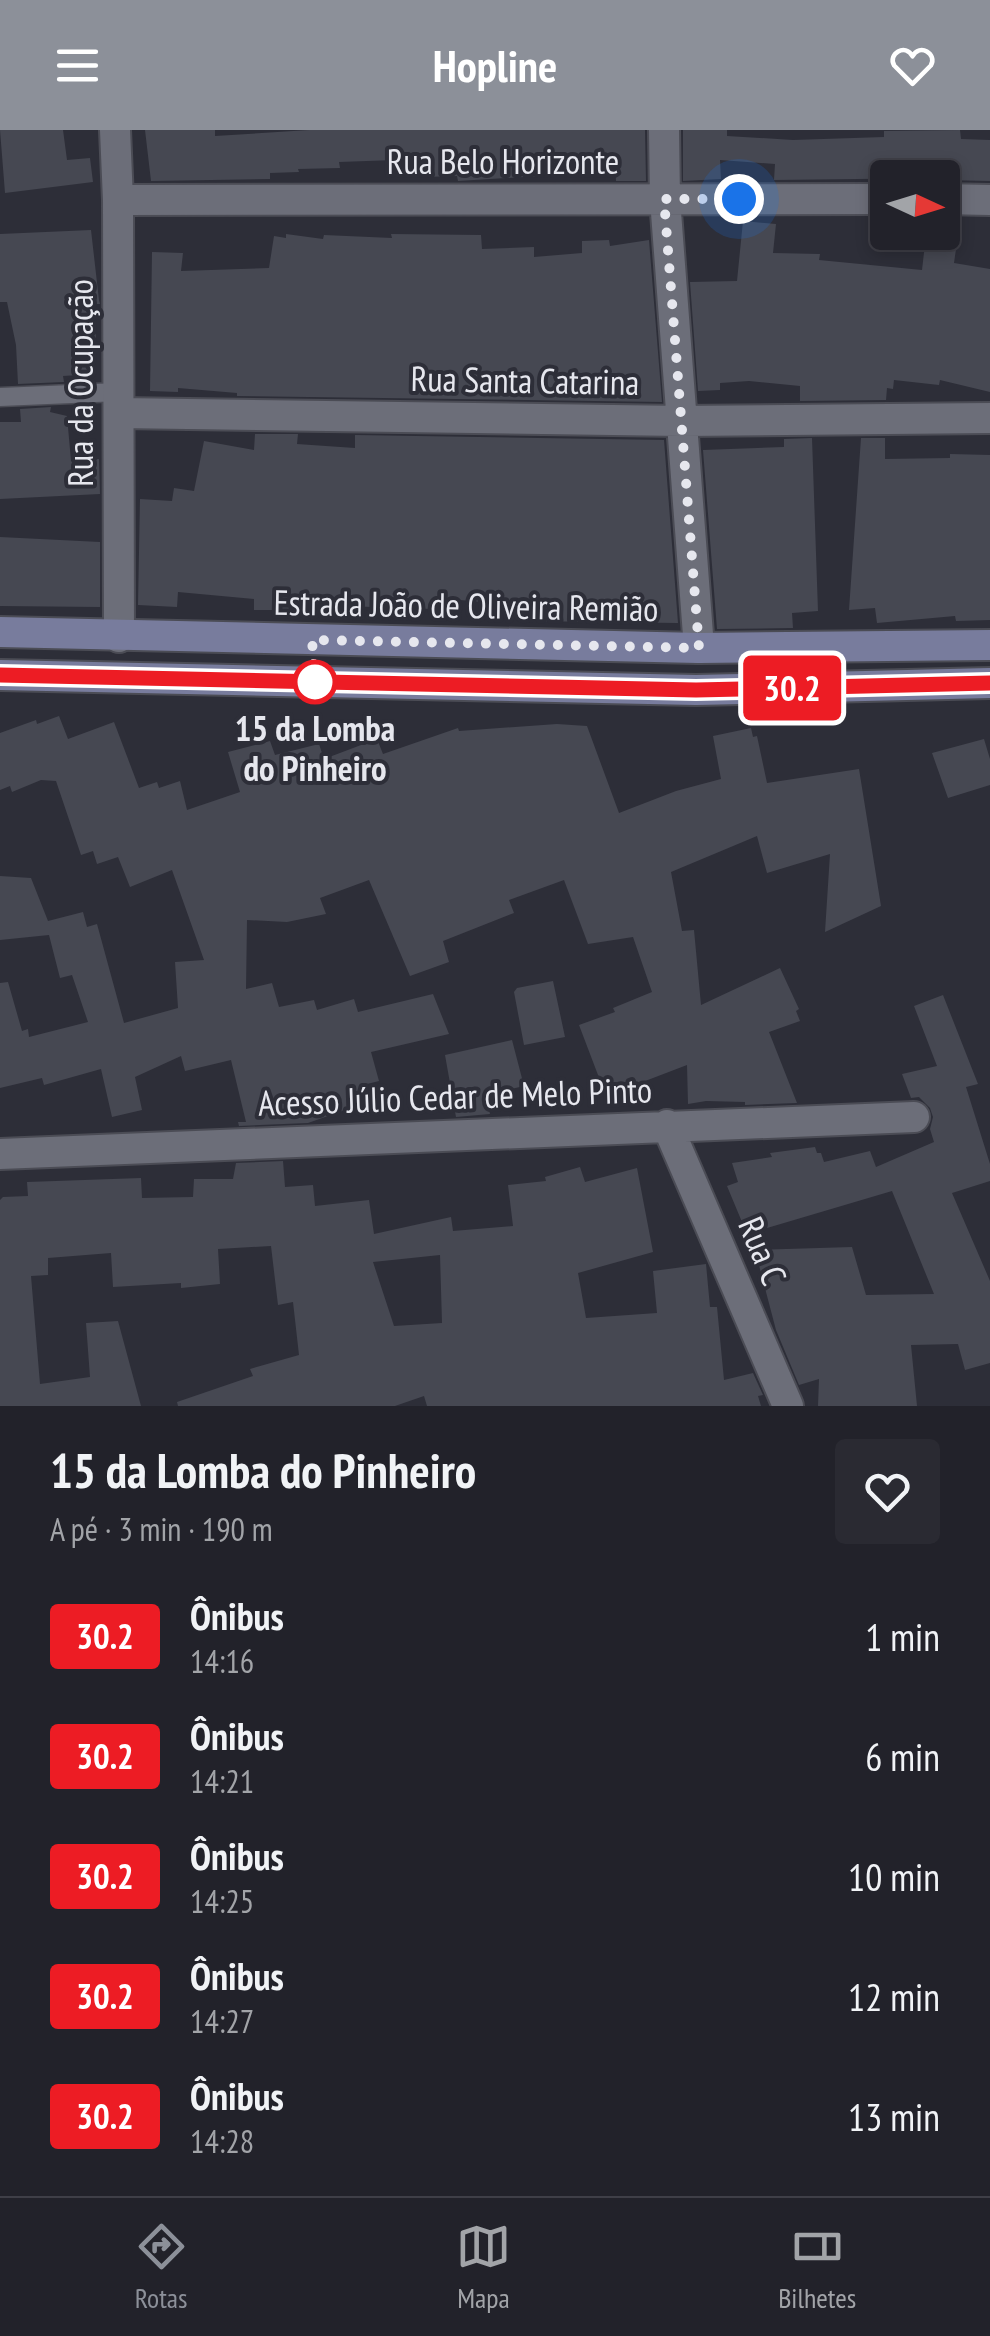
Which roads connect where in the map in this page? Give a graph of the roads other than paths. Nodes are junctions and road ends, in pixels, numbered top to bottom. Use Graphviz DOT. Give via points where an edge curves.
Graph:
graph roads {
  1 [pos="115,130"];
  2 [pos="664,130"];
  3 [pos="664,199"];
  4 [pos="870,199"];
  5 [pos="118,200"];
  6 [pos="960,200"];
  7 [pos="990,200"];
  8 [pos="0,397"];
  9 [pos="120,403"];
  10 [pos="990,418"];
  11 [pos="682,421"];
  12 [pos="0,632"];
  13 [pos="119,637"];
  14 [pos="990,645"];
  15 [pos="699,648"];
  16 [pos="0,675"];
  17 [pos="990,683"];
  18 [pos="914,1116"];
  19 [pos="668,1126"];
  20 [pos="0,1154"];
  21 [pos="788,1406"];
  1 -- 5 [label="street, Rua da Ocupação"];
  2 -- 3 [label="street"];
  3 -- 4 [label="street, Rua Belo Horizonte"];
  3 -- 5 [label="street, Rua Belo Horizonte"];
  3 -- 11 [label="street"];
  5 -- 9 [label="street, Rua da Ocupação"];
  6 -- 7 [label="street"];
  8 -- 9 [label="lane"];
  9 -- 11 [label="street, Rua Santa Catarina"];
  9 -- 13 [label="street, Rua da Ocupação"];
  10 -- 11 [label="street, Rua Santa Catarina"];
  11 -- 15 [label="street"];
  12 -- 13 [label="main road, Estrada João de Oliveira Remião"];
  13 -- 15 [label="main road, Estrada João de Oliveira Remião"];
  14 -- 15 [label="main road, Estrada João de Oliveira Remião"];
  16 -- 17 [label="main road" via="696,690"];
  18 -- 19 [label="street, Acesso Júlio Cedar de Melo Pinto"];
  19 -- 20 [label="street, Acesso Júlio Cedar de Melo Pinto"];
  19 -- 21 [label="street, Rua C"];
}
